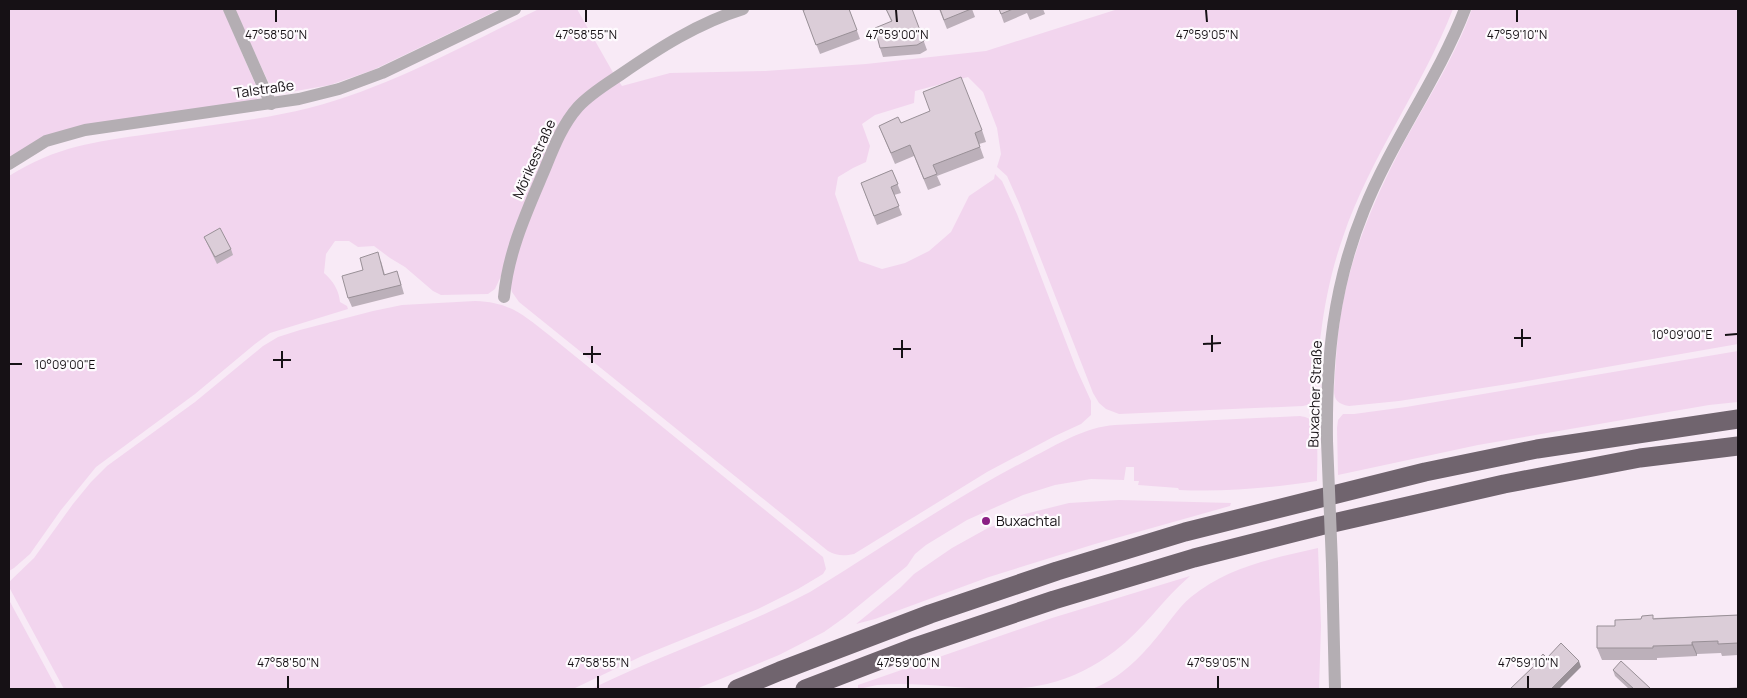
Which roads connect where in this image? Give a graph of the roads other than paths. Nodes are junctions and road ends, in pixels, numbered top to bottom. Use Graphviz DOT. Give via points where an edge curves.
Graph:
graph roads {
  1 [pos="229,9"];
  2 [pos="515,9"];
  3 [pos="743,9"];
  4 [pos="1465,9"];
  5 [pos="271,104"];
  6 [pos="9,164"];
  7 [pos="504,297"];
  8 [pos="1738,419"];
  9 [pos="1738,446"];
  10 [pos="737,689"];
  11 [pos="805,689"];
  12 [pos="1335,689"];
  1 -- 5 [label="street"];
  2 -- 5 [label="street, Talstraße" via="382,73 321,95"];
  3 -- 7 [label="street, Mörikestraße" via="717,17 660,48 577,108 557,142 529,207 509,263"];
  4 -- 12 [label="street, Buxacher Straße, bridge" via="1438,69 1365,209 1341,283 1329,354 1327,441"];
  5 -- 6 [label="street, Talstraße" via="85,130 46,142"];
  8 -- 10 [label="highway" via="1537,449 1424,472 1185,532 930,614"];
  9 -- 11 [label="highway" via="1640,458 1504,484 1194,558 938,639"];
}
